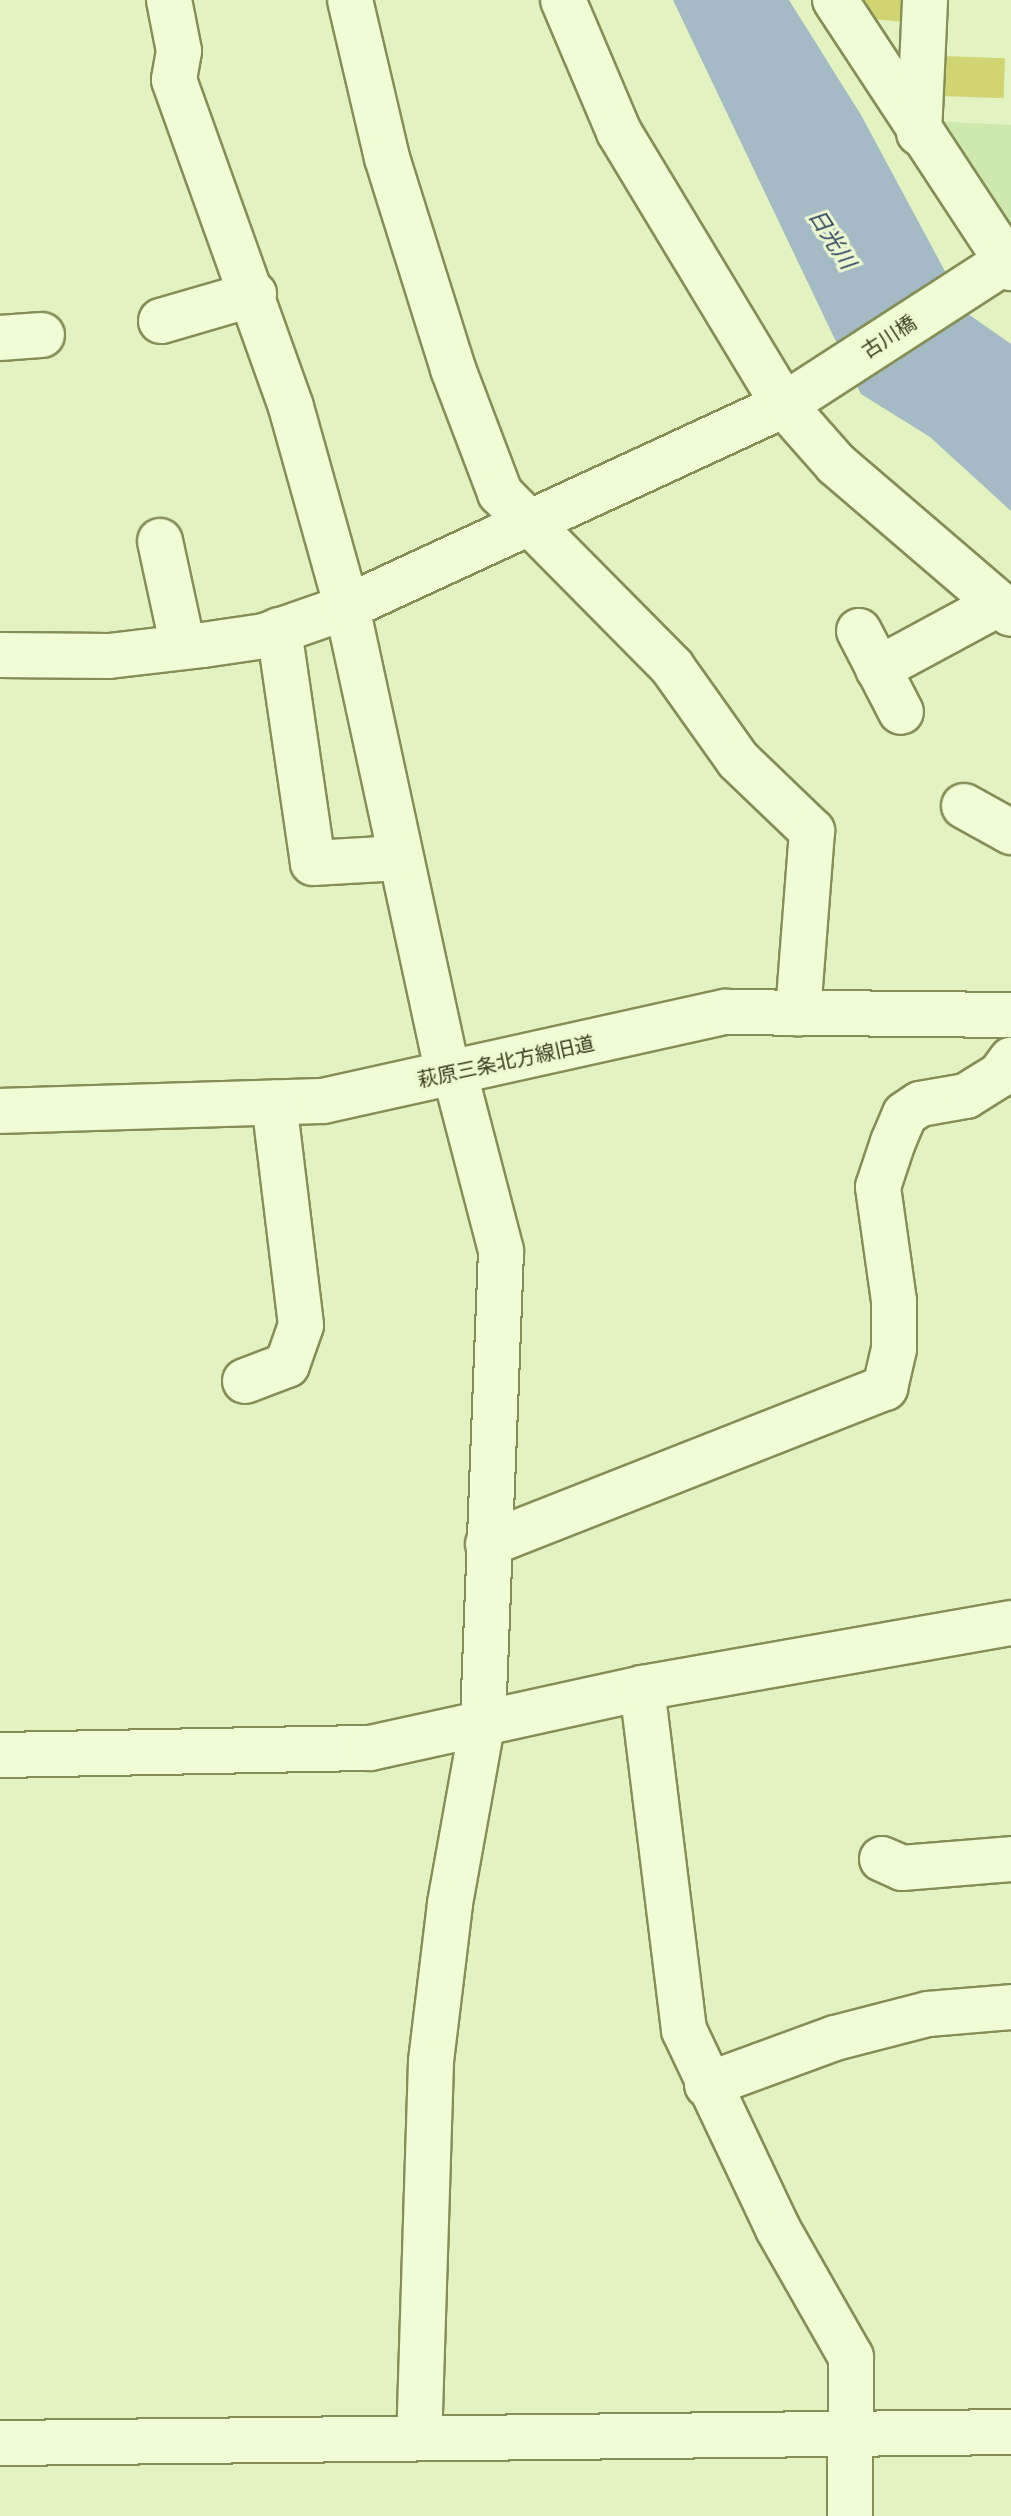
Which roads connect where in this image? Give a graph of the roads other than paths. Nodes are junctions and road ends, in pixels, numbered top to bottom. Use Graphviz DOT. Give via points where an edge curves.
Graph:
graph roads {
  1 [pos="169,0"];
  2 [pos="350,0"];
  3 [pos="563,0"];
  4 [pos="835,0"];
  5 [pos="925,0"];
  6 [pos="919,133"];
  7 [pos="1005,264"];
  8 [pos="254,294"];
  9 [pos="161,321"];
  10 [pos="784,405"];
  11 [pos="525,525"];
  12 [pos="160,541"];
  13 [pos="347,607"];
  14 [pos="1004,609"];
  15 [pos="279,630"];
  16 [pos="183,647"];
  17 [pos="0,655"];
  18 [pos="901,712"];
  19 [pos="964,806"];
  20 [pos="1011,832"];
  21 [pos="400,858"];
  22 [pos="798,1013"];
  23 [pos="1011,1015"];
  24 [pos="1011,1060"];
  25 [pos="455,1074"];
  26 [pos="274,1103"];
  27 [pos="0,1111"];
  28 [pos="245,1381"];
  29 [pos="488,1544"];
  30 [pos="1011,1623"];
  31 [pos="642,1688"];
  32 [pos="483,1720"];
  33 [pos="0,1755"];
  34 [pos="882,1859"];
  35 [pos="1011,1859"];
  36 [pos="1011,2007"];
  37 [pos="707,2085"];
  38 [pos="1011,2432"];
  39 [pos="850,2433"];
  40 [pos="419,2436"];
  41 [pos="0,2443"];
  42 [pos="850,2516"];
  1 -- 8 [label="street" via="179,51 174,80"];
  2 -- 11 [label="street" via="366,88 453,369 500,493"];
  3 -- 10 [label="street" via="626,144"];
  4 -- 6 [label="street"];
  5 -- 6 [label="street"];
  6 -- 7 [label="street"];
  7 -- 10 [label="street, 古川橋"];
  8 -- 9 [label="street"];
  8 -- 13 [label="street"];
  10 -- 11 [label="street, 古川橋"];
  10 -- 14 [label="street" via="836,464"];
  11 -- 13 [label="street, 古川橋"];
  11 -- 22 [label="street" via="672,667 738,760 812,831"];
  12 -- 16 [label="street"];
  13 -- 15 [label="street, 古川橋"];
  13 -- 21 [label="street"];
  14 -- 18 [label="street" via="869,650"];
  15 -- 16 [label="street, 古川橋"];
  15 -- 21 [label="street" via="313,863"];
  16 -- 17 [label="street, 古川橋" via="109,656"];
  19 -- 20 [label="street"];
  21 -- 25 [label="street" via="444,1055"];
  22 -- 23 [label="street, 萩原三条北方線旧道"];
  22 -- 25 [label="street, 萩原三条北方線旧道" via="726,1012"];
  24 -- 29 [label="street" via="1000,1075 966,1096 920,1104 905,1114 893,1142 878,1187 894,1301 894,1349 885,1388"];
  25 -- 26 [label="street, 萩原三条北方線旧道" via="323,1101"];
  25 -- 29 [label="street" via="501,1251"];
  26 -- 27 [label="street, 萩原三条北方線旧道"];
  26 -- 28 [label="street" via="301,1325 287,1365"];
  29 -- 32 [label="street"];
  30 -- 31 [label="street"];
  31 -- 32 [label="street"];
  31 -- 37 [label="street" via="684,2030"];
  32 -- 33 [label="street" via="370,1748"];
  32 -- 40 [label="street" via="450,1904 431,2062"];
  34 -- 35 [label="street" via="902,1868"];
  36 -- 37 [label="street" via="928,2014 850,2034"];
  37 -- 39 [label="street" via="851,2357"];
  38 -- 39 [label="street"];
  39 -- 40 [label="street"];
  39 -- 42 [label="street"];
  40 -- 41 [label="street"];
}
